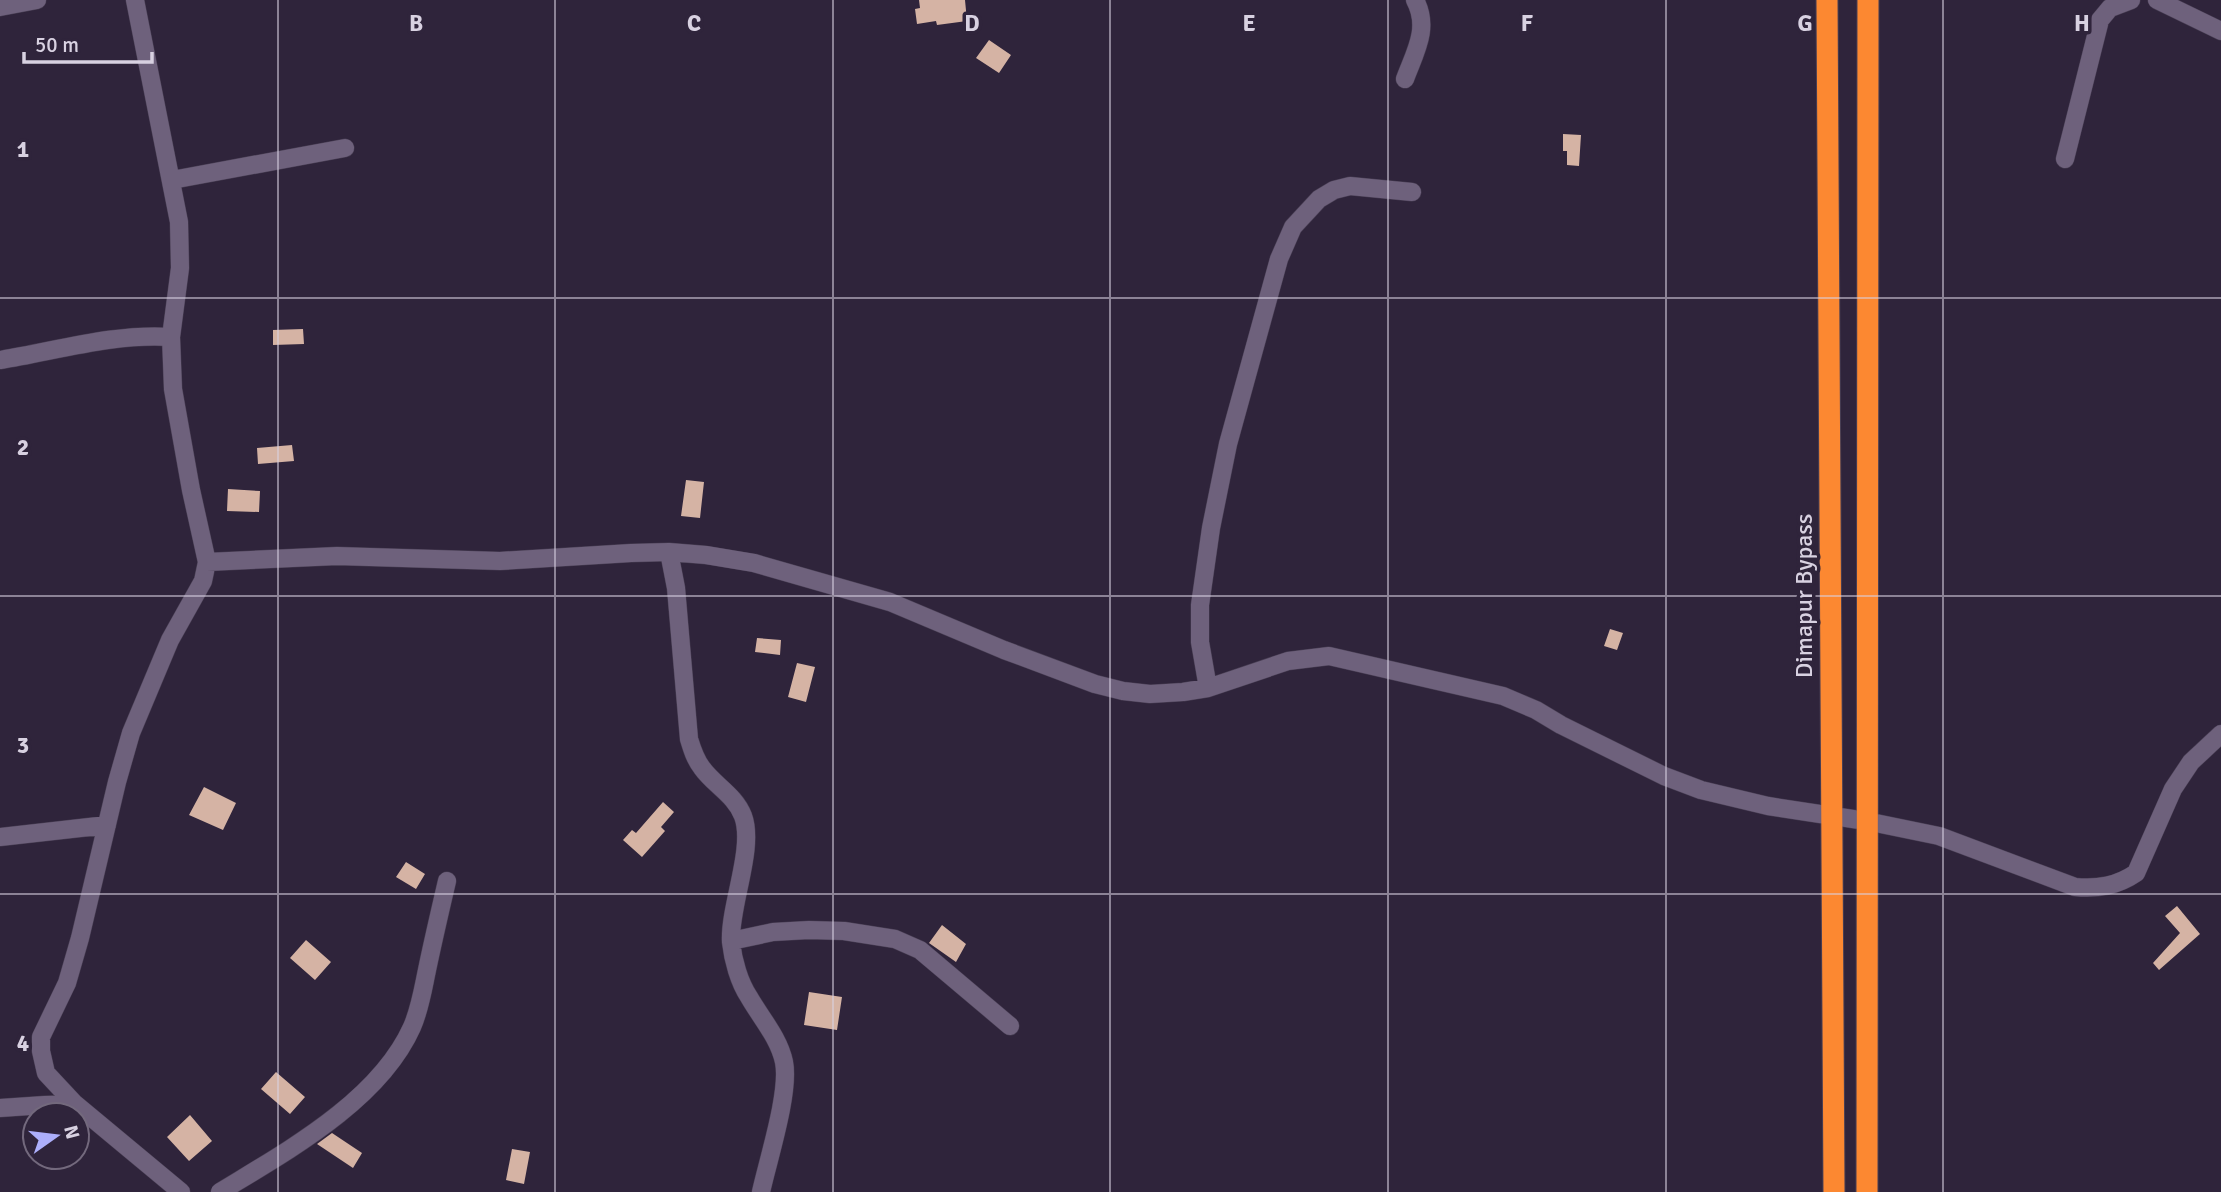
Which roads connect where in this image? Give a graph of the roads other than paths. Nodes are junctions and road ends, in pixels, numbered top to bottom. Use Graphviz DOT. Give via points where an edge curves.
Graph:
graph roads {
  1 [pos="37,0"];
  2 [pos="135,0"];
  3 [pos="1415,0"];
  4 [pos="1827,0"];
  5 [pos="1868,0"];
  6 [pos="2131,0"];
  7 [pos="2157,0"];
  8 [pos="0,7"];
  9 [pos="2221,31"];
  10 [pos="1405,79"];
  11 [pos="345,148"];
  12 [pos="2065,159"];
  13 [pos="172,180"];
  14 [pos="1412,192"];
  15 [pos="171,337"];
  16 [pos="0,360"];
  17 [pos="669,552"];
  18 [pos="207,562"];
  19 [pos="1208,688"];
  20 [pos="2221,734"];
  21 [pos="1832,816"];
  22 [pos="1866,821"];
  23 [pos="107,825"];
  24 [pos="0,837"];
  25 [pos="447,881"];
  26 [pos="731,941"];
  27 [pos="1010,1026"];
  28 [pos="72,1101"];
  29 [pos="21,1107"];
  30 [pos="0,1108"];
  31 [pos="91,1117"];
  32 [pos="1832,1191"];
  33 [pos="181,1192"];
  34 [pos="220,1192"];
  35 [pos="761,1192"];
  36 [pos="1867,1192"];
  1 -- 8 [label="street"];
  2 -- 13 [label="street"];
  3 -- 10 [label="street" via="1423,18 1422,31"];
  4 -- 21 [label="highway, Dimapur Bypass"];
  5 -- 22 [label="highway"];
  6 -- 12 [label="street" via="2110,8 2101,20"];
  7 -- 9 [label="street"];
  11 -- 13 [label="street"];
  13 -- 15 [label="street" via="180,268"];
  14 -- 19 [label="street" via="1350,186 1334,190 1293,227 1279,259 1228,444 1211,528 1200,606"];
  15 -- 16 [label="street" via="125,338"];
  15 -- 18 [label="street" via="173,390"];
  17 -- 18 [label="street" via="500,561 337,555"];
  17 -- 19 [label="street" via="754,563 890,602 1095,684 1123,691 1172,693"];
  17 -- 26 [label="street" via="694,757 729,794 745,824"];
  18 -- 23 [label="street" via="131,733"];
  19 -- 21 [label="street" via="1288,661 1329,656 1503,696 1701,790"];
  20 -- 22 [label="street" via="2190,762 2173,789 2136,873 2107,886 2075,887 1940,836"];
  21 -- 22 [label="street"];
  21 -- 32 [label="highway, Dimapur Bypass"];
  22 -- 36 [label="highway"];
  23 -- 24 [label="street"];
  23 -- 28 [label="street" via="67,982 41,1037 46,1073"];
  25 -- 34 [label="street" via="420,1001 401,1049 344,1108 298,1144"];
  26 -- 27 [label="street" via="809,930 895,939 920,950"];
  26 -- 35 [label="street" via="747,995 784,1059 786,1080"];
  29 -- 30 [label="street"];
  31 -- 33 [label="street"];
}
